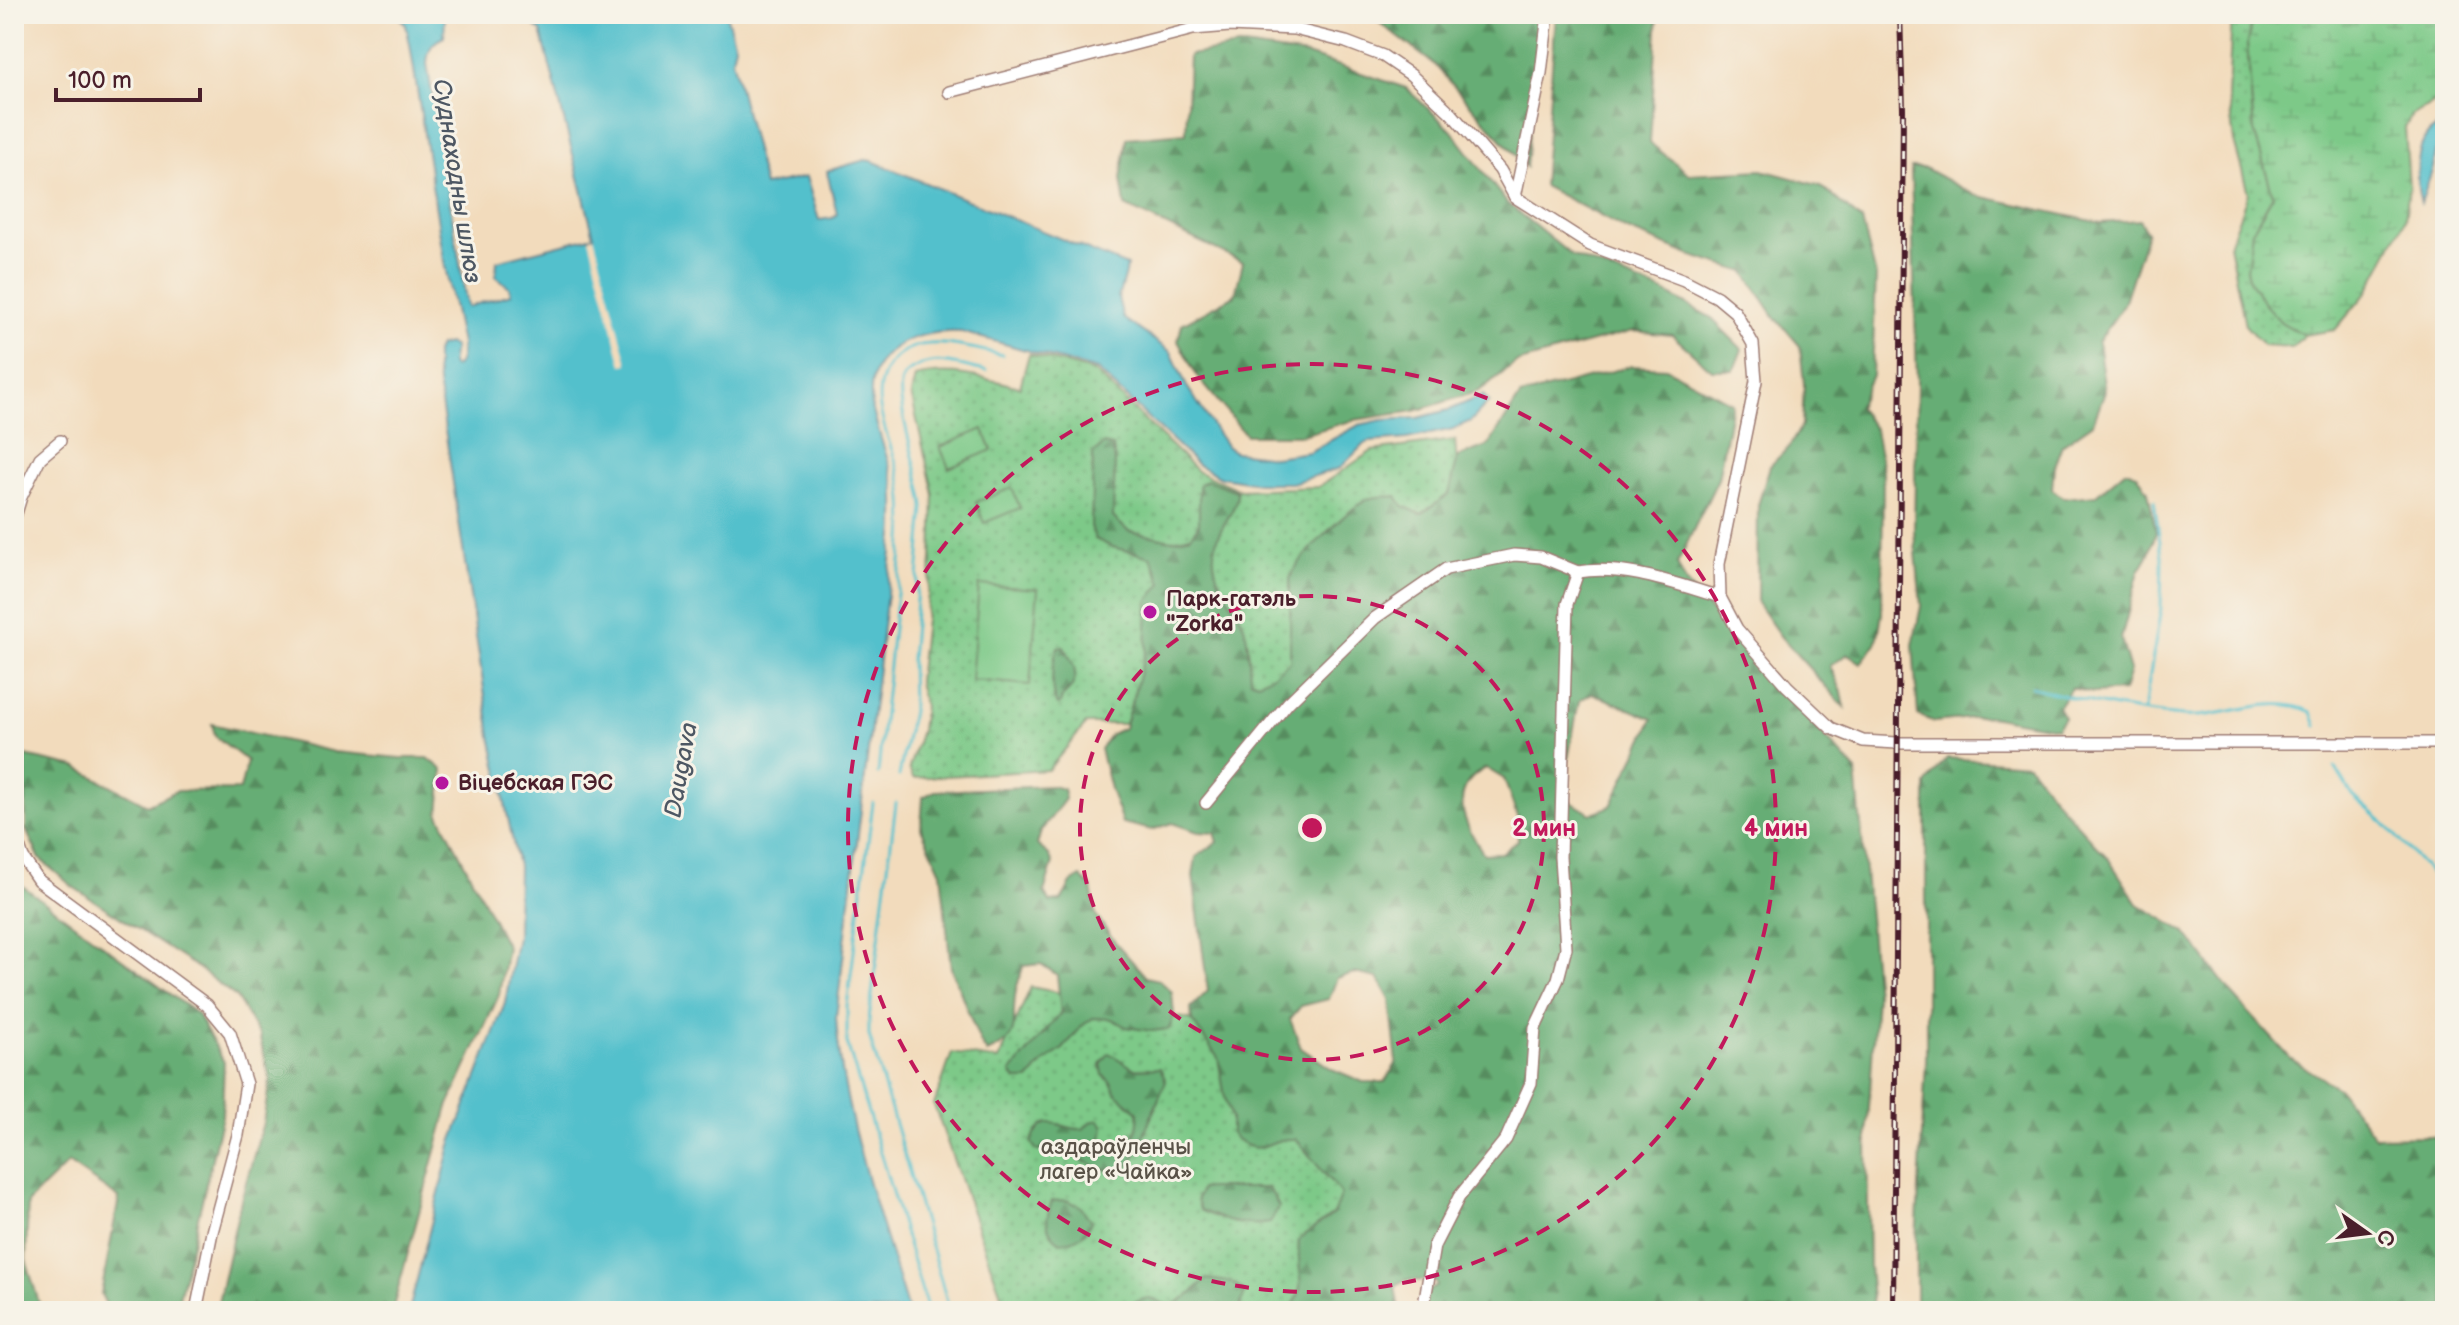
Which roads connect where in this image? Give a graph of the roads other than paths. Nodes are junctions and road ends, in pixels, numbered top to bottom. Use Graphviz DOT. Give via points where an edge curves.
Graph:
graph roads {
  1 [pos="1548,14"];
  2 [pos="949,92"];
  3 [pos="1515,197"];
  4 [pos="60,441"];
  5 [pos="14,520"];
  6 [pos="1578,572"];
  7 [pos="1720,597"];
  8 [pos="2445,743"];
  9 [pos="1206,803"];
  10 [pos="14,832"];
  11 [pos="196,1311"];
  12 [pos="1423,1311"];
  1 -- 3 [label="street"];
  2 -- 3 [label="street" via="1193,29 1294,29 1371,51 1411,75 1481,147"];
  3 -- 7 [label="street" via="1590,245 1717,297 1735,312 1753,344 1756,381 1719,564"];
  4 -- 5 [label="street" via="40,458"];
  6 -- 7 [label="street" via="1596,569 1657,578"];
  6 -- 9 [label="street" via="1541,557 1514,555 1446,569 1375,618 1288,703"];
  6 -- 12 [label="street" via="1567,604 1560,857 1566,948 1535,1028 1531,1083 1506,1139 1459,1197 1434,1246"];
  7 -- 8 [label="street" via="1737,629 1787,686 1831,728 1863,741"];
  10 -- 11 [label="street" via="38,880 188,989 230,1033 246,1084"];
}
